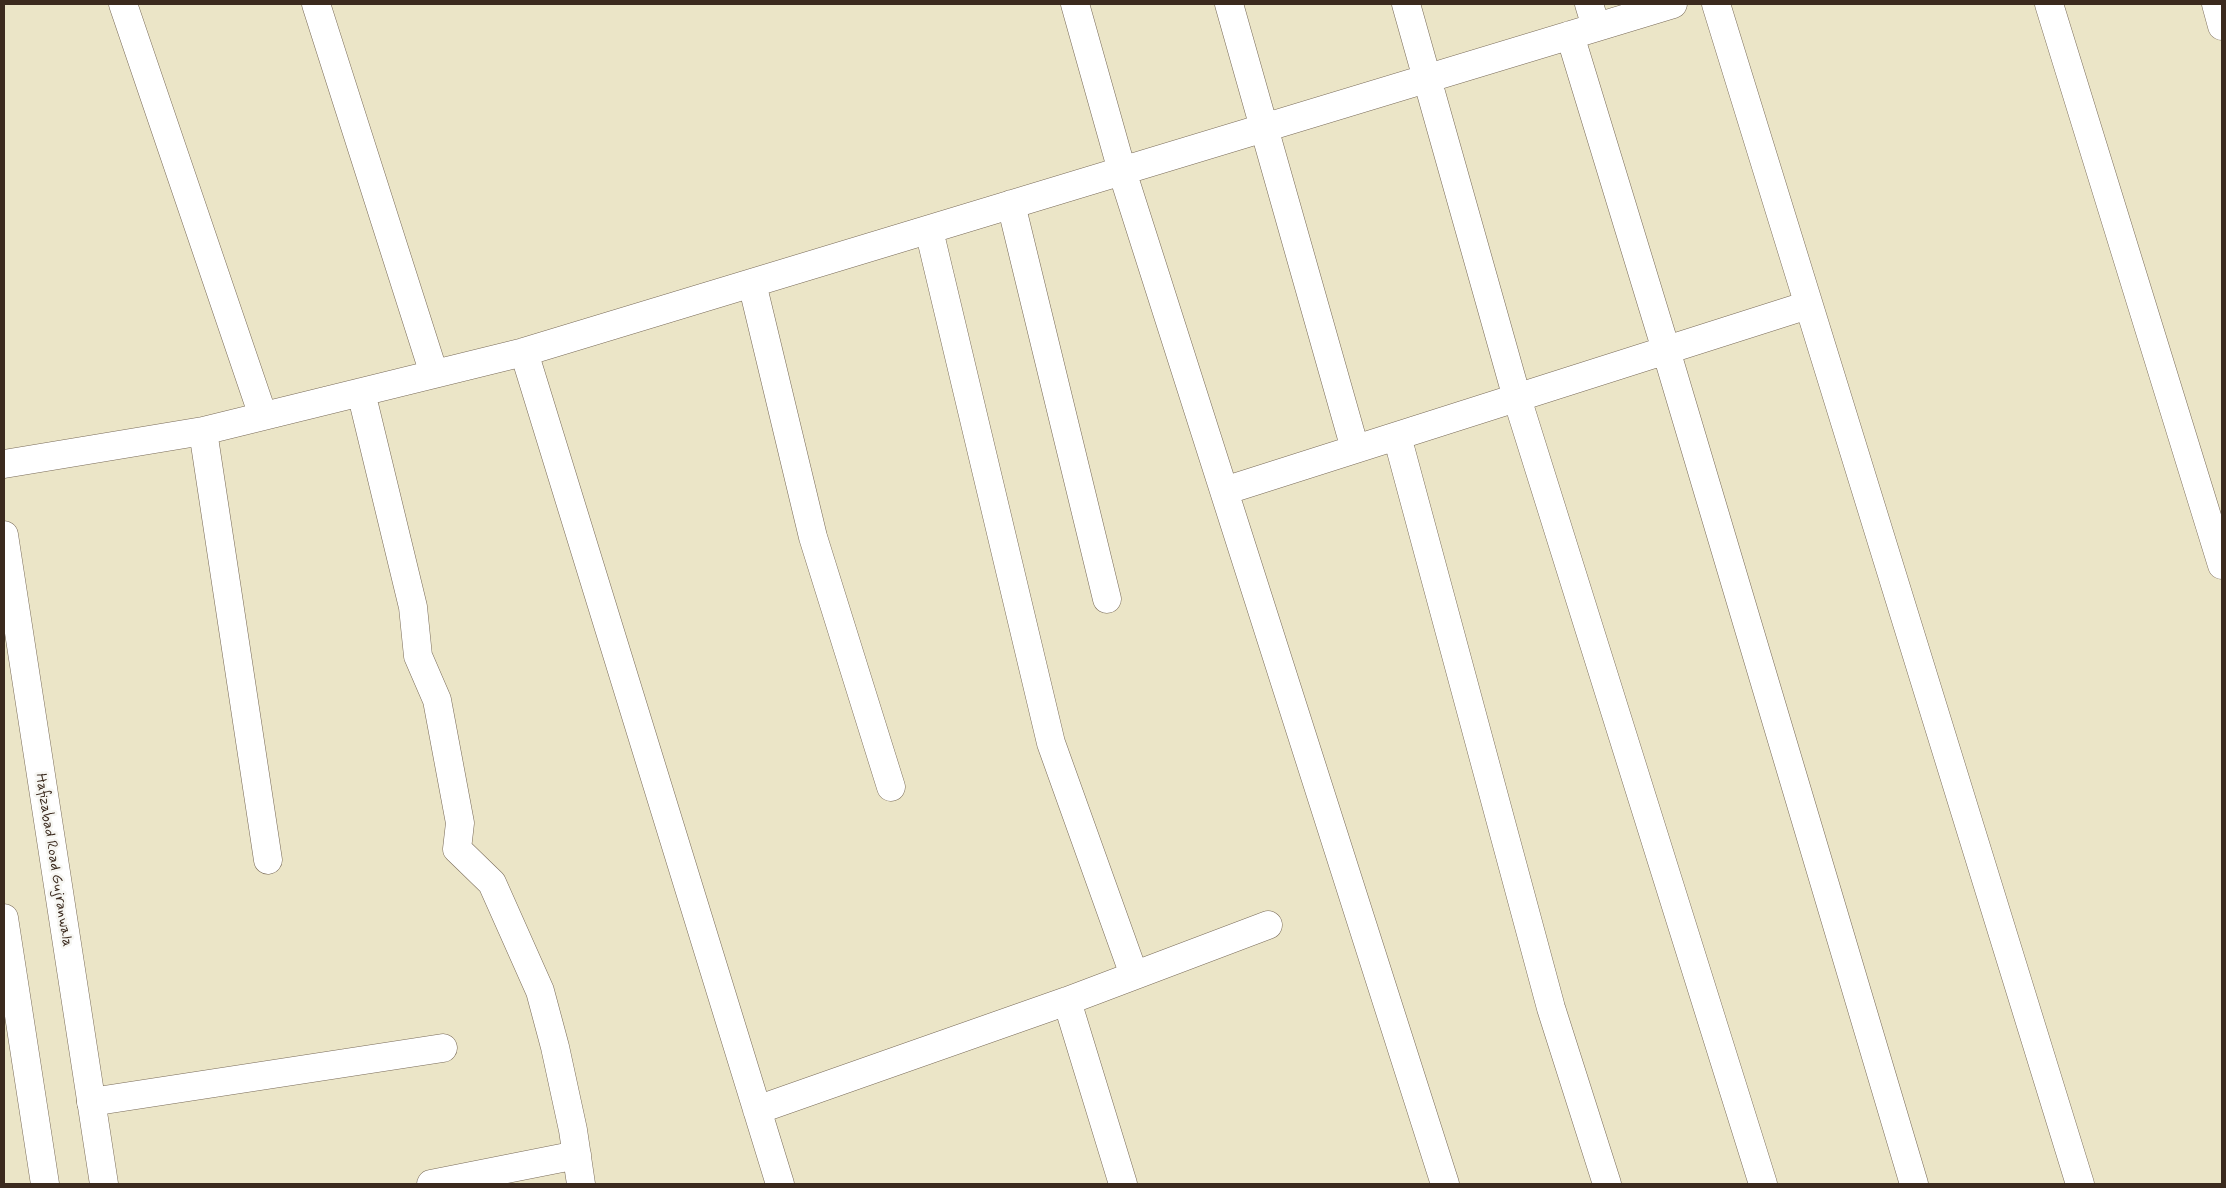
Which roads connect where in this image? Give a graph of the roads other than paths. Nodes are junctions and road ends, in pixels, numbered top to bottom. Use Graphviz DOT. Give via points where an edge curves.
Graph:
graph roads {
  1 [pos="123,4"];
  2 [pos="316,4"];
  3 [pos="1075,4"];
  4 [pos="1230,4"];
  5 [pos="1406,4"];
  6 [pos="1673,4"];
  7 [pos="1716,4"];
  8 [pos="2049,4"];
  9 [pos="2216,4"];
  10 [pos="1592,15"];
  11 [pos="2222,26"];
  12 [pos="1570,35"];
  13 [pos="1427,78"];
  14 [pos="1263,128"];
  15 [pos="1122,171"];
  16 [pos="1011,204"];
  17 [pos="929,230"];
  18 [pos="752,283"];
  19 [pos="1808,305"];
  20 [pos="1666,350"];
  21 [pos="524,352"];
  22 [pos="434,374"];
  23 [pos="361,392"];
  24 [pos="1517,398"];
  25 [pos="263,416"];
  26 [pos="203,431"];
  27 [pos="1396,436"];
  28 [pos="1355,449"];
  29 [pos="4,464"];
  30 [pos="1224,491"];
  31 [pos="4,535"];
  32 [pos="2222,565"];
  33 [pos="1107,599"];
  34 [pos="890,787"];
  35 [pos="268,860"];
  36 [pos="4,918"];
  37 [pos="1268,925"];
  38 [pos="1134,975"];
  39 [pos="1067,1001"];
  40 [pos="443,1048"];
  41 [pos="91,1102"];
  42 [pos="757,1110"];
  43 [pos="577,1155"];
  44 [pos="45,1184"];
  45 [pos="104,1184"];
  46 [pos="431,1184"];
  47 [pos="581,1184"];
  48 [pos="780,1184"];
  49 [pos="1123,1184"];
  50 [pos="1445,1184"];
  51 [pos="1607,1184"];
  52 [pos="1763,1184"];
  53 [pos="1914,1184"];
  54 [pos="2080,1184"];
  1 -- 25 [label="street"];
  2 -- 22 [label="street"];
  3 -- 15 [label="street"];
  4 -- 14 [label="street"];
  5 -- 13 [label="street"];
  6 -- 10 [label="street"];
  7 -- 19 [label="street"];
  8 -- 32 [label="street"];
  9 -- 11 [label="street"];
  10 -- 12 [label="street"];
  12 -- 13 [label="street"];
  12 -- 20 [label="street"];
  13 -- 14 [label="street"];
  13 -- 24 [label="street"];
  14 -- 15 [label="street"];
  14 -- 28 [label="street"];
  15 -- 16 [label="street"];
  15 -- 30 [label="street"];
  16 -- 17 [label="street"];
  16 -- 33 [label="street"];
  17 -- 18 [label="street"];
  17 -- 38 [label="street" via="1051,743"];
  18 -- 21 [label="street"];
  18 -- 34 [label="street" via="813,537"];
  19 -- 20 [label="street"];
  19 -- 54 [label="street"];
  20 -- 24 [label="street"];
  20 -- 53 [label="street"];
  21 -- 22 [label="street"];
  21 -- 42 [label="street"];
  22 -- 23 [label="street"];
  23 -- 25 [label="street"];
  23 -- 43 [label="street" via="413,607 418,656 437,700 460,823 457,849 492,883 540,990"];
  24 -- 27 [label="street"];
  24 -- 52 [label="street"];
  25 -- 26 [label="street"];
  26 -- 29 [label="street"];
  26 -- 35 [label="street"];
  27 -- 28 [label="street"];
  27 -- 51 [label="street" via="1551,1008"];
  28 -- 30 [label="street"];
  30 -- 50 [label="street"];
  31 -- 41 [label="street, Hafizabad Road Gujranwala"];
  36 -- 44 [label="street"];
  37 -- 38 [label="street"];
  38 -- 39 [label="street"];
  39 -- 42 [label="street"];
  39 -- 49 [label="street"];
  40 -- 41 [label="street"];
  41 -- 45 [label="street, Hafizabad Road Gujranwala"];
  42 -- 48 [label="street"];
  43 -- 46 [label="street"];
  43 -- 47 [label="street"];
}
